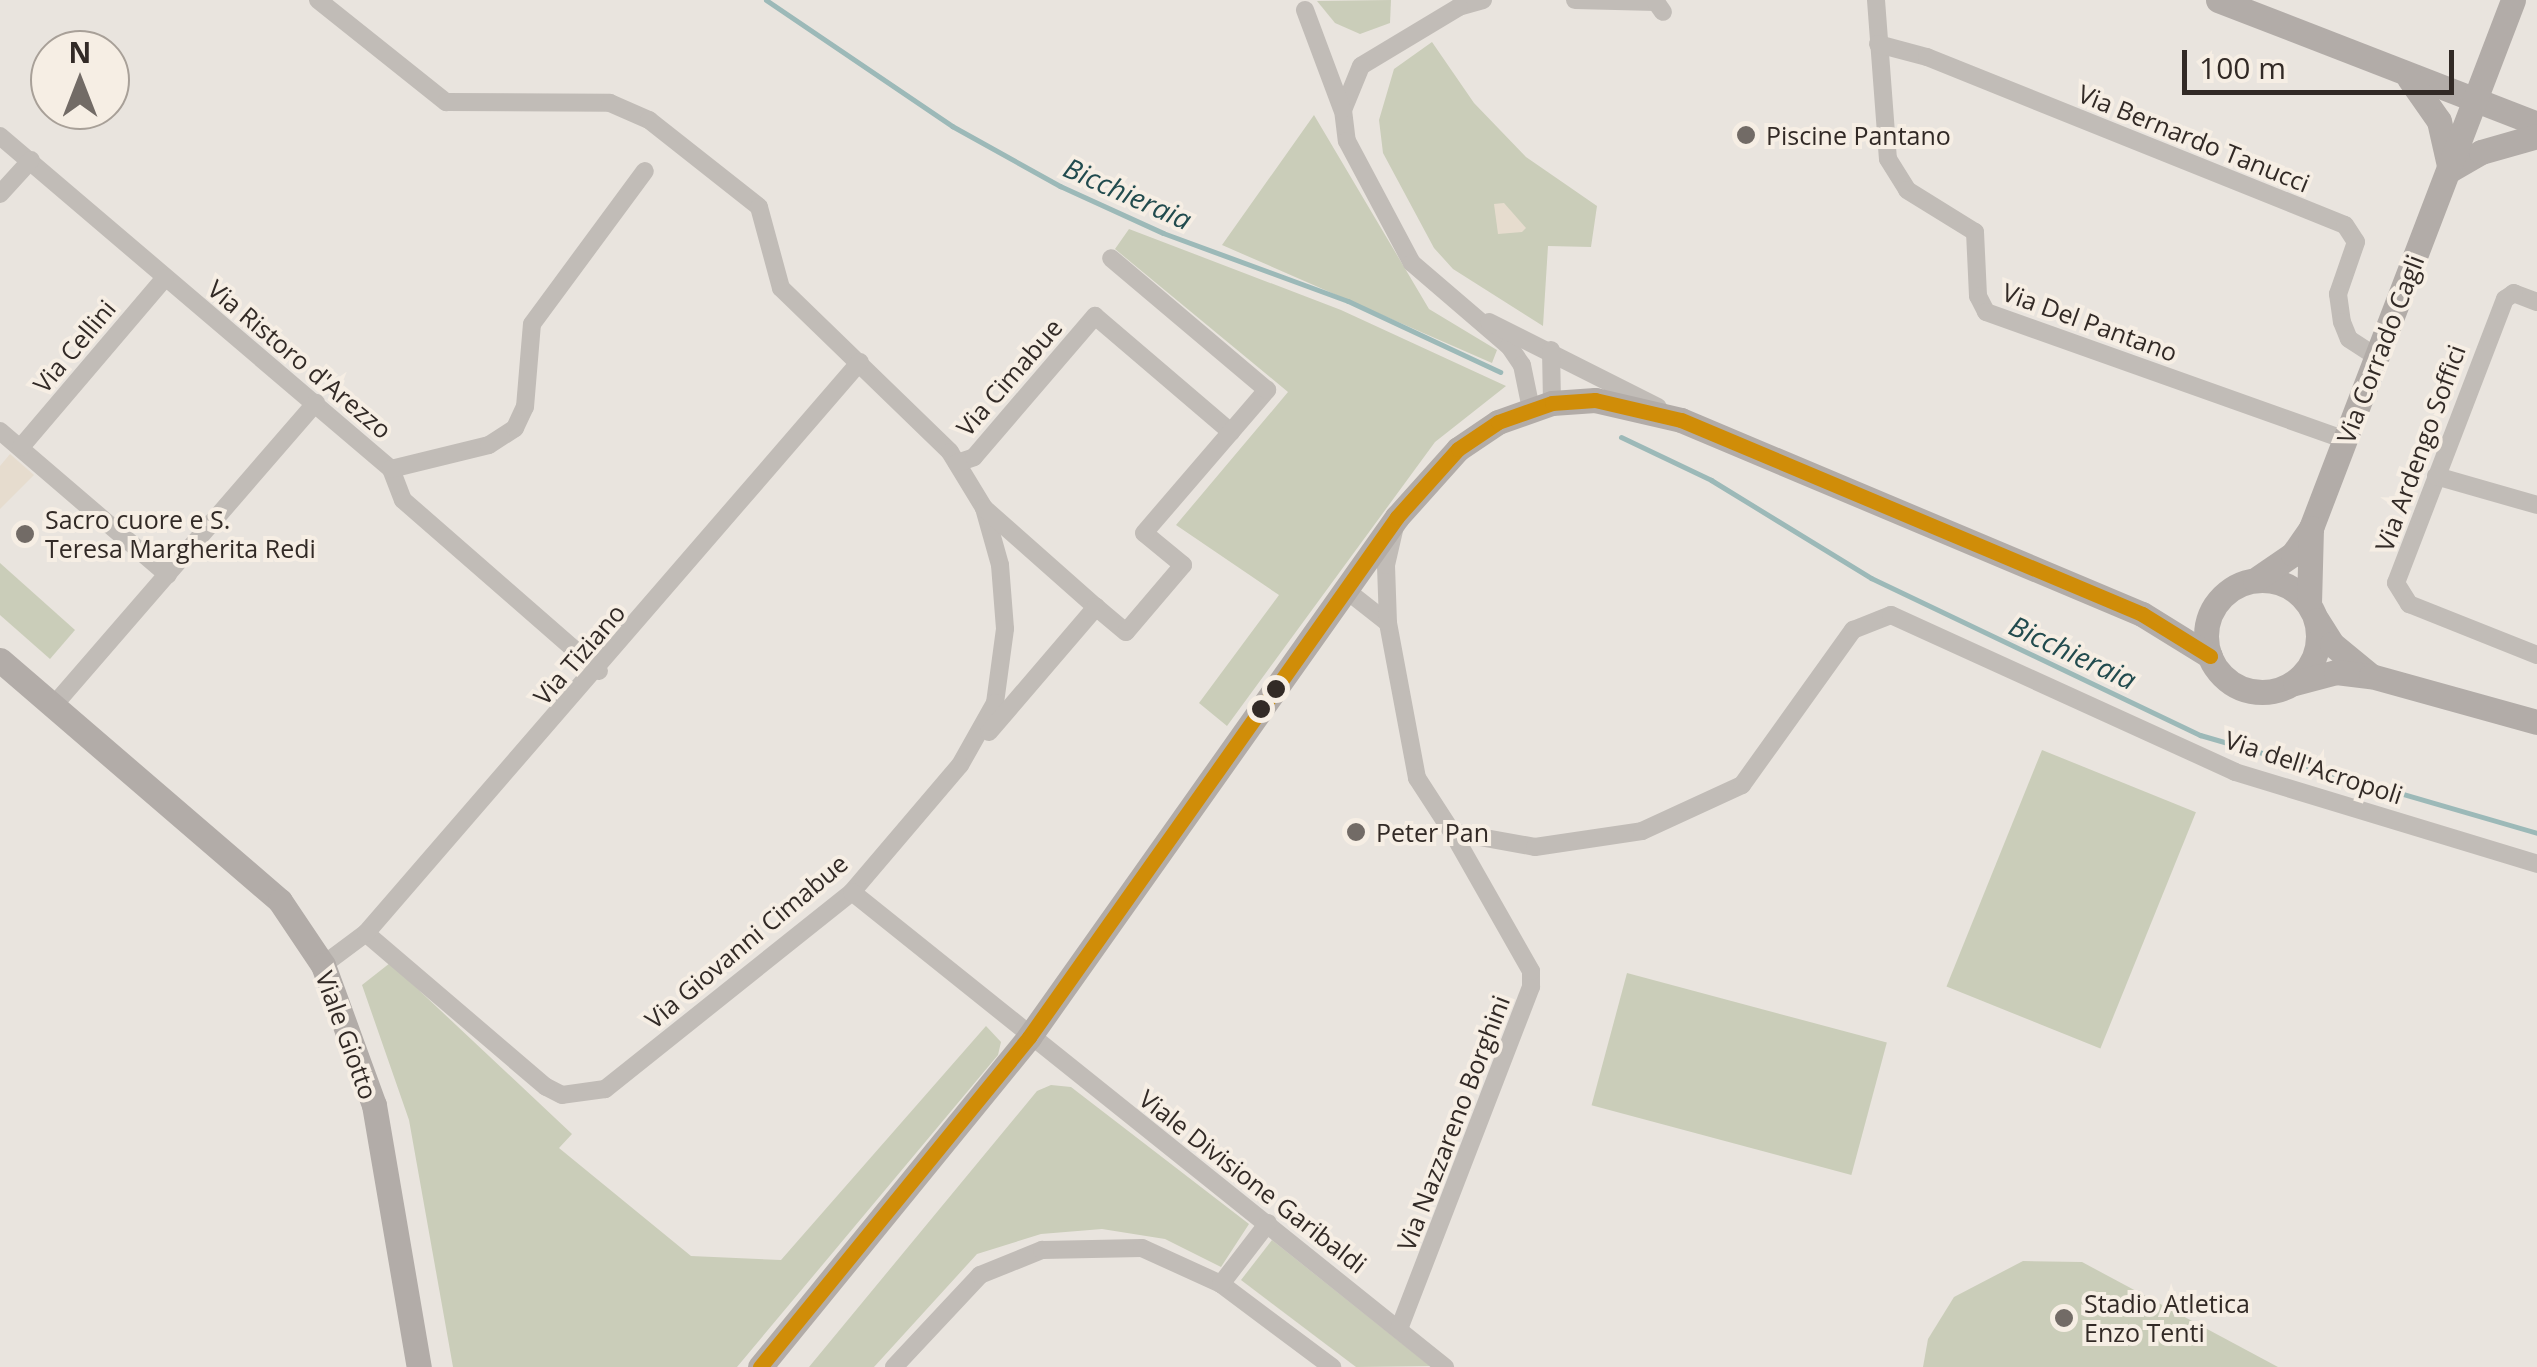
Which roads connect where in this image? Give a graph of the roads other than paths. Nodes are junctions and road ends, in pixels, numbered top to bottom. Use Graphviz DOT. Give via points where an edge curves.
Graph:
graph roads {
  1 [pos="318,0"];
  2 [pos="1481,0"];
  3 [pos="1575,0"];
  4 [pos="1876,0"];
  5 [pos="2218,0"];
  6 [pos="2513,0"];
  7 [pos="1305,10"];
  8 [pos="1662,12"];
  9 [pos="1878,44"];
  10 [pos="2406,74"];
  11 [pos="2478,102"];
  12 [pos="1342,110"];
  13 [pos="2537,124"];
  14 [pos="0,136"];
  15 [pos="2537,136"];
  16 [pos="30,160"];
  17 [pos="645,170"];
  18 [pos="2450,170"];
  19 [pos="0,194"];
  20 [pos="1111,258"];
  21 [pos="166,278"];
  22 [pos="2537,302"];
  23 [pos="1480,318"];
  24 [pos="1551,350"];
  25 [pos="2377,357"];
  26 [pos="860,362"];
  27 [pos="316,403"];
  28 [pos="1541,406"];
  29 [pos="1680,420"];
  30 [pos="0,431"];
  31 [pos="1231,432"];
  32 [pos="2344,440"];
  33 [pos="21,447"];
  34 [pos="957,463"];
  35 [pos="391,469"];
  36 [pos="2436,476"];
  37 [pos="2537,505"];
  38 [pos="984,508"];
  39 [pos="1397,517"];
  40 [pos="2311,528"];
  41 [pos="168,575"];
  42 [pos="2255,580"];
  43 [pos="1346,590"];
  44 [pos="1096,606"];
  45 [pos="2313,612"];
  46 [pos="2142,614"];
  47 [pos="2210,616"];
  48 [pos="1388,622"];
  49 [pos="2537,655"];
  50 [pos="2210,656"];
  51 [pos="0,660"];
  52 [pos="599,670"];
  53 [pos="2371,676"];
  54 [pos="2292,684"];
  55 [pos="54,705"];
  56 [pos="2537,722"];
  57 [pos="960,764"];
  58 [pos="1452,832"];
  59 [pos="2537,864"];
  60 [pos="852,892"];
  61 [pos="366,932"];
  62 [pos="323,964"];
  63 [pos="1029,1037"];
  64 [pos="1268,1223"];
  65 [pos="1221,1284"];
  66 [pos="1399,1328"];
  67 [pos="419,1367"];
  68 [pos="760,1367"];
  69 [pos="894,1367"];
  70 [pos="1332,1367"];
  71 [pos="1445,1367"];
  1 -- 26 [label="street, Via Giovanni Cimabue" via="446,102 610,103 650,120 760,207 781,288"];
  2 -- 12 [label="street" via="1360,66"];
  3 -- 8 [label="street" via="1656,2"];
  4 -- 9 [label="street, Via Del Pantano"];
  5 -- 10 [label="main road"];
  6 -- 11 [label="main road, Via Corrado Cagli"];
  7 -- 12 [label="street"];
  9 -- 25 [label="street, Via Bernardo Tanucci" via="1926,57 2344,225 2356,242 2338,294 2342,322 2349,338"];
  9 -- 32 [label="street, Via Del Pantano" via="1888,159 1907,190 1975,232 1978,296 1986,312"];
  10 -- 11 [label="main road"];
  10 -- 18 [label="main road" via="2439,121"];
  11 -- 13 [label="main road"];
  11 -- 18 [label="main road, Via Corrado Cagli"];
  12 -- 23 [label="street" via="1347,141 1412,263"];
  14 -- 16 [label="street, Via Ristoro d'Arezzo"];
  15 -- 18 [label="main road" via="2481,152"];
  16 -- 19 [label="street"];
  16 -- 21 [label="street, Via Ristoro d'Arezzo"];
  17 -- 35 [label="street" via="532,324 525,407 515,428 489,445"];
  18 -- 25 [label="main road, Via Corrado Cagli"];
  20 -- 31 [label="street" via="1266,390"];
  21 -- 27 [label="street, Via Ristoro d'Arezzo"];
  21 -- 33 [label="street, Via Cellini"];
  22 -- 36 [label="street, Via Ardengo Soffici" via="2514,293 2485,345"];
  23 -- 24 [label="street"];
  23 -- 28 [label="street" via="1522,366"];
  24 -- 28 [label="street"];
  24 -- 29 [label="street"];
  25 -- 32 [label="main road, Via Corrado Cagli"];
  26 -- 34 [label="street, Via Giovanni Cimabue"];
  26 -- 52 [label="street, Via Tiziano"];
  27 -- 35 [label="street, Via Ristoro d'Arezzo"];
  27 -- 41 [label="street"];
  28 -- 29 [label="main road" via="1626,404"];
  28 -- 39 [label="main road" via="1498,422 1458,449"];
  29 -- 46 [label="main road"];
  30 -- 33 [label="street"];
  31 -- 34 [label="street, Via Cimabue" via="1095,316 974,457"];
  31 -- 44 [label="street" via="1144,532 1183,566 1126,632"];
  32 -- 40 [label="main road, Via Corrado Cagli"];
  33 -- 41 [label="street"];
  34 -- 38 [label="street, Via Giovanni Cimabue"];
  35 -- 52 [label="street, Via Ristoro d'Arezzo" via="404,500"];
  36 -- 37 [label="street"];
  36 -- 49 [label="street, Via Ardengo Soffici" via="2397,594"];
  38 -- 44 [label="street"];
  38 -- 57 [label="street, Via Giovanni Cimabue" via="1000,564 1005,629 996,703"];
  39 -- 43 [label="main road"];
  39 -- 48 [label="street" via="1386,565"];
  40 -- 42 [label="main road" via="2293,554"];
  40 -- 45 [label="main road"];
  41 -- 55 [label="street"];
  42 -- 45 [label="main road" via="2285,584"];
  42 -- 47 [label="main road" via="2227,592"];
  43 -- 48 [label="street"];
  43 -- 63 [label="main road"];
  44 -- 57 [label="street"];
  45 -- 53 [label="main road" via="2332,644"];
  45 -- 54 [label="main road" via="2316,656"];
  46 -- 47 [label="main road"];
  46 -- 50 [label="main road"];
  47 -- 50 [label="main road"];
  48 -- 58 [label="street" via="1417,778"];
  50 -- 54 [label="main road" via="2244,689"];
  51 -- 55 [label="main road, Viale Giotto"];
  52 -- 61 [label="street, Via Tiziano"];
  53 -- 54 [label="main road" via="2336,672"];
  53 -- 56 [label="main road"];
  55 -- 62 [label="main road, Viale Giotto" via="280,901"];
  57 -- 60 [label="street, Via Giovanni Cimabue"];
  58 -- 59 [label="street, Via dell'Acropoli" via="1535,847 1642,831 1742,785 1853,630 1890,615 2234,772"];
  58 -- 66 [label="street, Via Nazzareno Borghini" via="1531,972 1528,1003"];
  60 -- 61 [label="street, Via Giovanni Cimabue" via="605,1089 582,1095 546,1087"];
  60 -- 63 [label="street"];
  61 -- 62 [label="street, Via Tiziano"];
  62 -- 67 [label="main road, Viale Giotto" via="374,1105"];
  63 -- 64 [label="street, Viale Divisione Garibaldi"];
  63 -- 68 [label="main road"];
  64 -- 65 [label="street"];
  64 -- 66 [label="street, Viale Divisione Garibaldi"];
  65 -- 69 [label="street" via="1142,1248 1042,1250 980,1275"];
  65 -- 70 [label="street"];
  66 -- 71 [label="street, Viale Divisione Garibaldi"];
}
